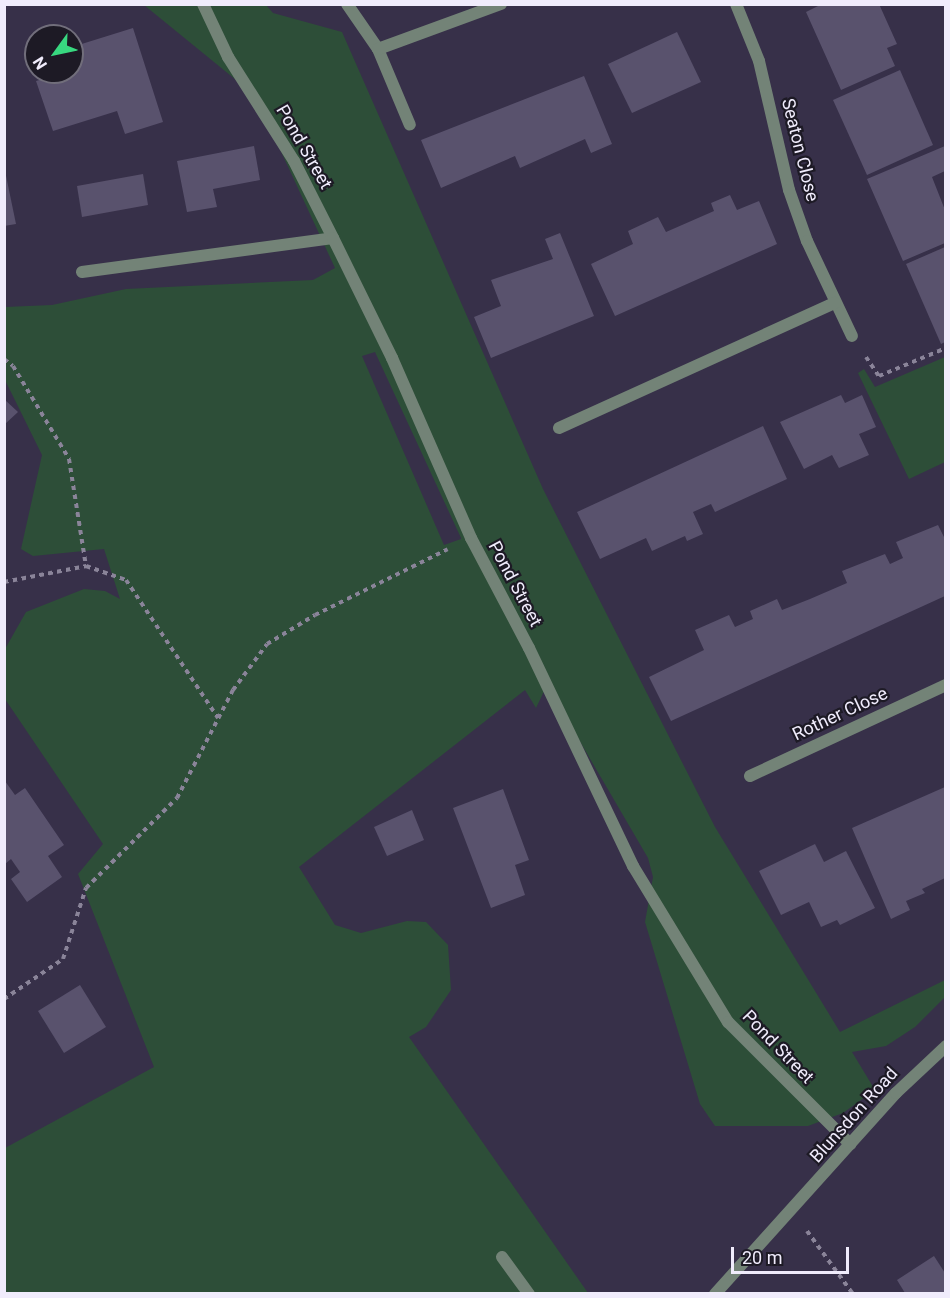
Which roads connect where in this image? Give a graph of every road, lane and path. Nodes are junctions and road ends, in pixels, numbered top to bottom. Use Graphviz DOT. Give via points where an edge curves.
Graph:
graph roads {
  1 [pos="203,4"];
  2 [pos="346,4"];
  3 [pos="501,4"];
  4 [pos="736,4"];
  5 [pos="378,49"];
  6 [pos="410,125"];
  7 [pos="333,238"];
  8 [pos="82,272"];
  9 [pos="835,303"];
  10 [pos="852,336"];
  11 [pos="945,348"];
  12 [pos="4,359"];
  13 [pos="559,428"];
  14 [pos="471,538"];
  15 [pos="86,566"];
  16 [pos="4,582"];
  17 [pos="945,685"];
  18 [pos="218,719"];
  19 [pos="750,776"];
  20 [pos="4,999"];
  21 [pos="945,1046"];
  22 [pos="850,1144"];
  23 [pos="793,1211"];
  24 [pos="502,1257"];
  25 [pos="529,1293"];
  26 [pos="715,1293"];
  27 [pos="853,1293"];
  1 -- 7 [label="street, Pond Street" via="228,57 294,161"];
  2 -- 5 [label="street"];
  3 -- 5 [label="street"];
  4 -- 9 [label="street, Seaton Close" via="759,61 789,190"];
  5 -- 6 [label="street"];
  7 -- 8 [label="street"];
  7 -- 14 [label="street, Pond Street" via="392,358"];
  9 -- 10 [label="street, Seaton Close"];
  9 -- 13 [label="street"];
  10 -- 11 [label="path" via="879,376"];
  12 -- 15 [label="path" via="13,366 69,459"];
  14 -- 18 [label="path" via="315,615 267,644 248,664"];
  14 -- 22 [label="street, Pond Street" via="529,648 623,846 678,943 739,1034"];
  15 -- 16 [label="path"];
  15 -- 18 [label="path" via="126,580"];
  17 -- 19 [label="street, Rother Close"];
  18 -- 20 [label="path" via="189,781 168,811 98,872 86,888 63,959"];
  21 -- 22 [label="street, Blunsdon Road"];
  22 -- 23 [label="street, Blunsdon Road"];
  23 -- 26 [label="street, Blunsdon Road"];
  23 -- 27 [label="path"];
  24 -- 25 [label="street"];
}
